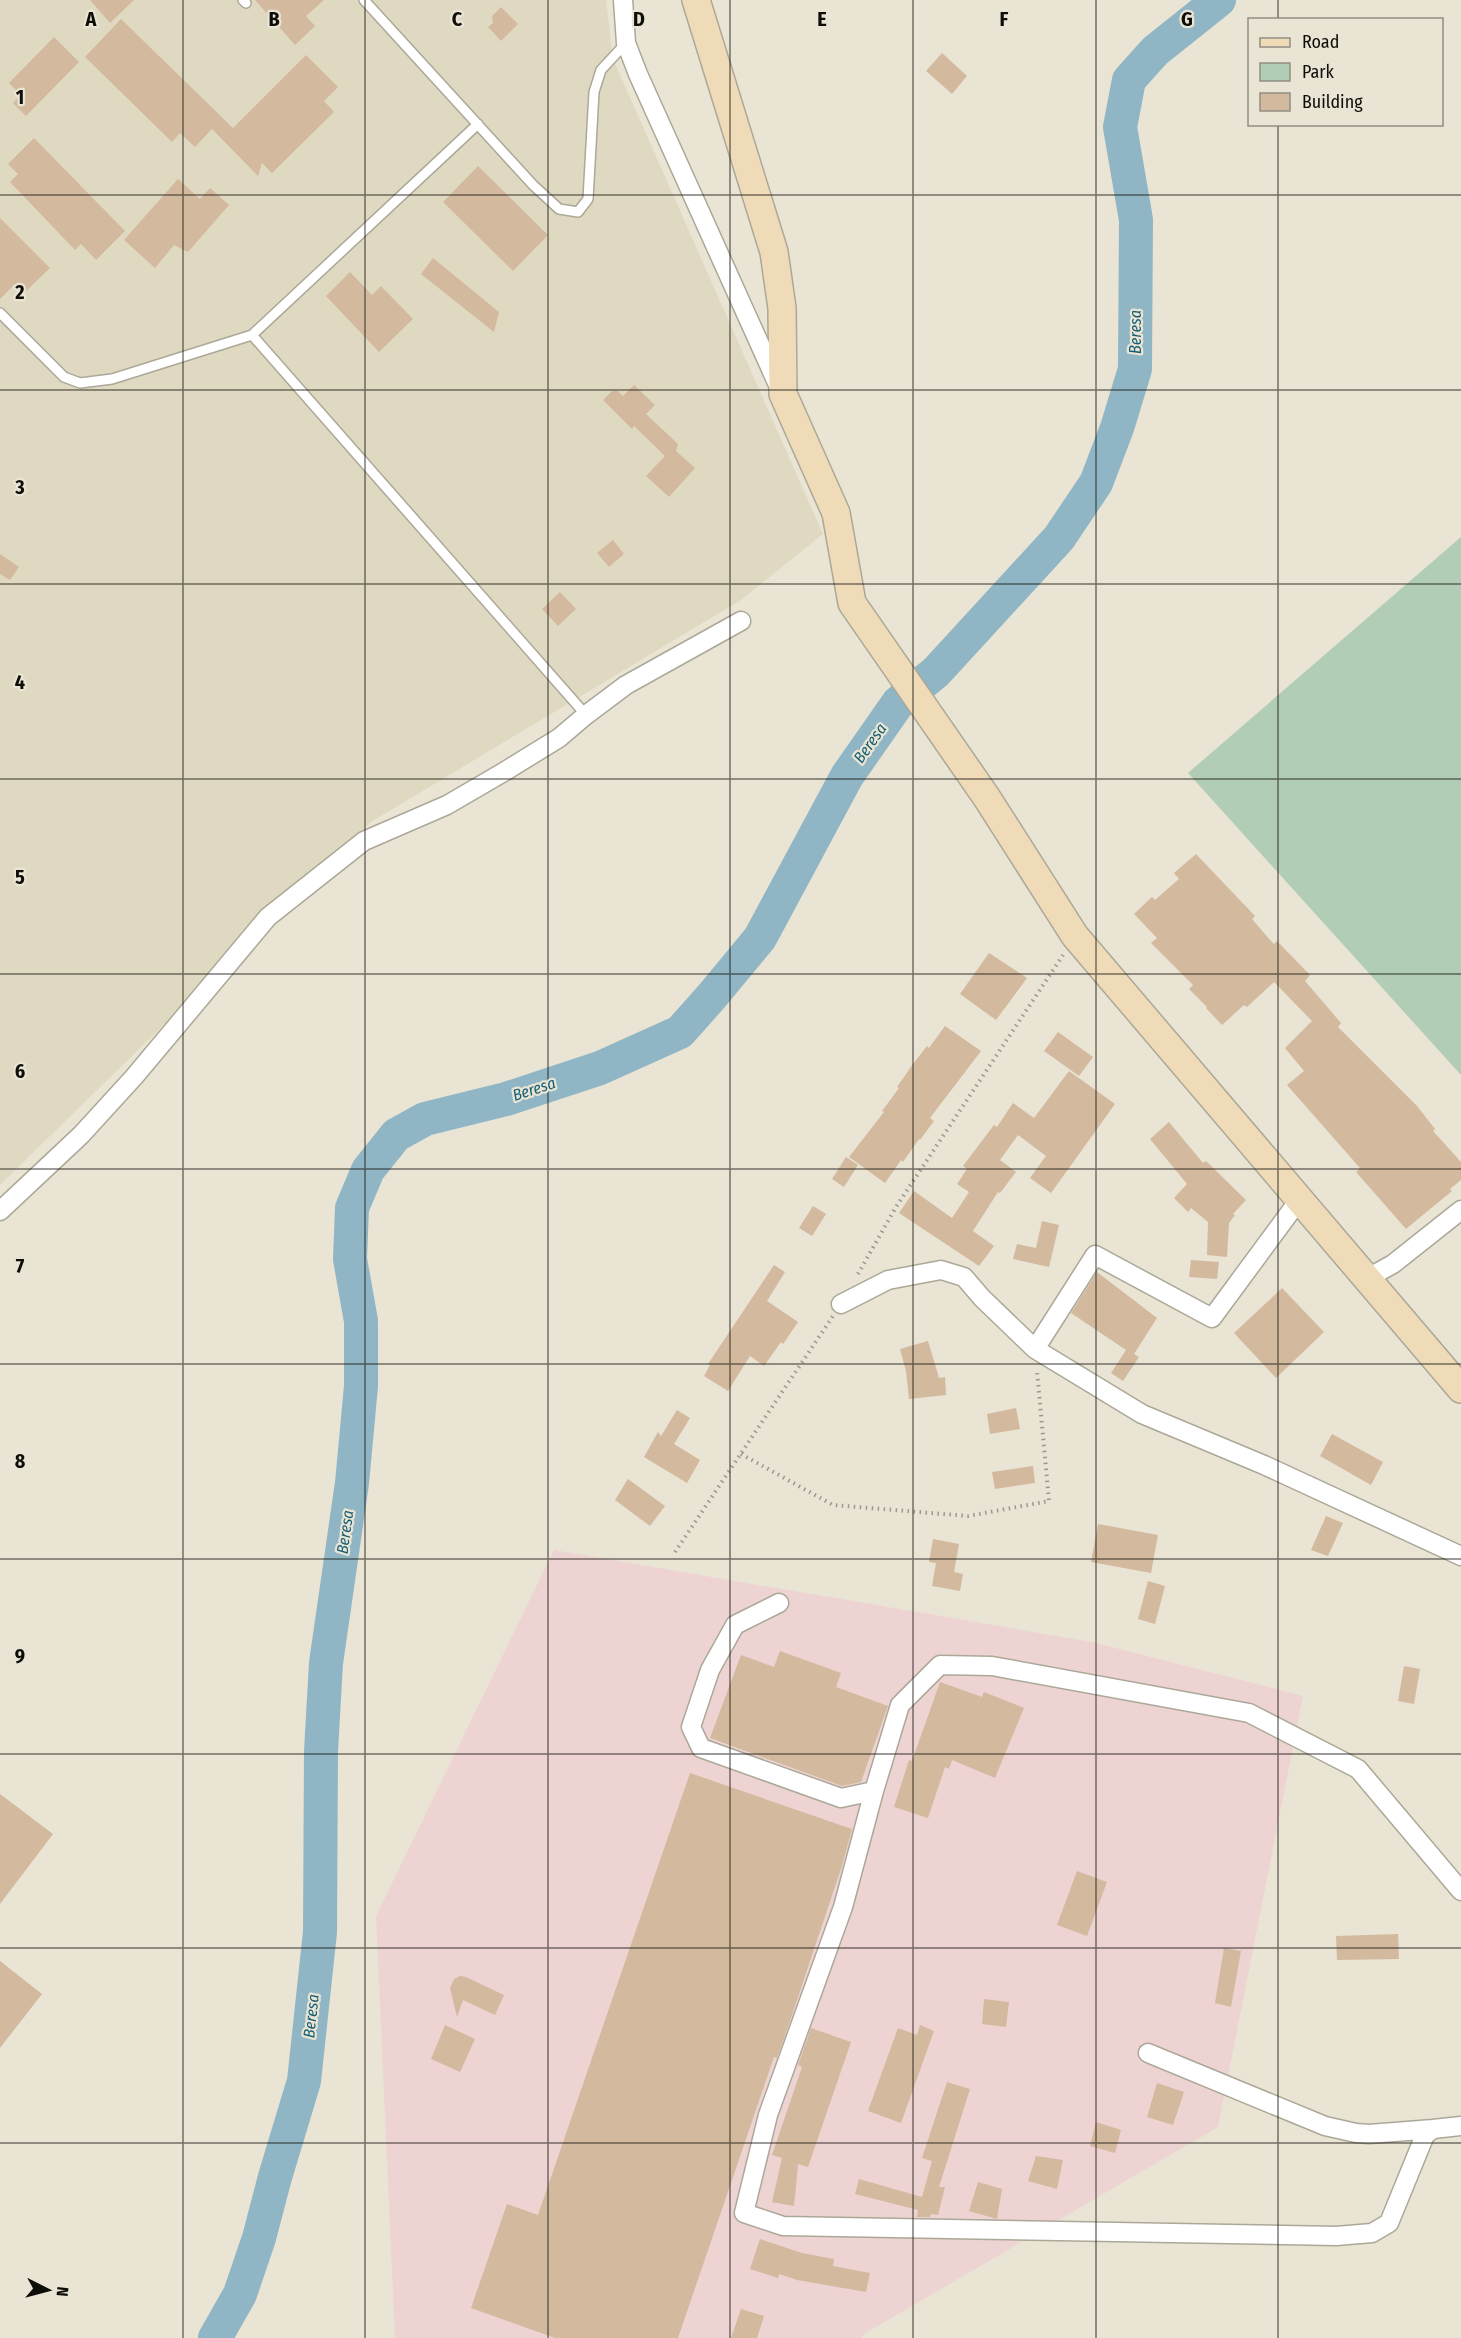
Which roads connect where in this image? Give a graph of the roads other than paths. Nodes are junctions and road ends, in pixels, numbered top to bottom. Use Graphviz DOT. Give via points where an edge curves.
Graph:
graph roads {
  1 [pos="364,0"];
  2 [pos="622,0"];
  3 [pos="696,0"];
  4 [pos="627,43"];
  5 [pos="478,124"];
  6 [pos="0,313"];
  7 [pos="252,335"];
  8 [pos="783,394"];
  9 [pos="741,621"];
  10 [pos="586,715"];
  11 [pos="1299,1200"];
  12 [pos="1461,1210"];
  13 [pos="0,1211"];
  14 [pos="1366,1279"];
  15 [pos="841,1304"];
  16 [pos="1035,1349"];
  17 [pos="1461,1389"];
  18 [pos="1461,1556"];
  19 [pos="779,1603"];
  20 [pos="874,1791"];
  21 [pos="1461,1891"];
  22 [pos="1148,2053"];
  23 [pos="1461,2126"];
  24 [pos="1432,2129"];
  1 -- 5 [label="lane"];
  2 -- 4 [label="street"];
  3 -- 8 [label="main road" via="774,252 782,308"];
  4 -- 5 [label="lane" via="601,70 594,92 588,199 578,212 559,209"];
  4 -- 8 [label="street"];
  5 -- 7 [label="lane"];
  6 -- 7 [label="lane" via="64,377 80,382 111,379"];
  7 -- 10 [label="lane"];
  8 -- 11 [label="main road" via="837,513 852,603 987,798 1075,936"];
  9 -- 10 [label="street" via="626,685"];
  10 -- 13 [label="street" via="559,738 456,800 364,841 268,917 127,1085 81,1135"];
  11 -- 14 [label="main road"];
  11 -- 16 [label="street" via="1212,1318 1095,1255"];
  12 -- 14 [label="street" via="1393,1264"];
  14 -- 17 [label="main road"];
  15 -- 16 [label="street" via="888,1280 941,1270 964,1277"];
  16 -- 18 [label="street" via="1142,1413"];
  19 -- 20 [label="street" via="735,1625 710,1670 691,1726 701,1748 841,1798"];
  20 -- 21 [label="street" via="900,1705 940,1665 992,1666 1250,1713 1358,1769"];
  20 -- 24 [label="street" via="843,1907 768,2115 744,2213 783,2226 1336,2236 1372,2233 1389,2223 1420,2145"];
  22 -- 24 [label="street" via="1342,2131 1369,2134"];
  23 -- 24 [label="street"];
}
